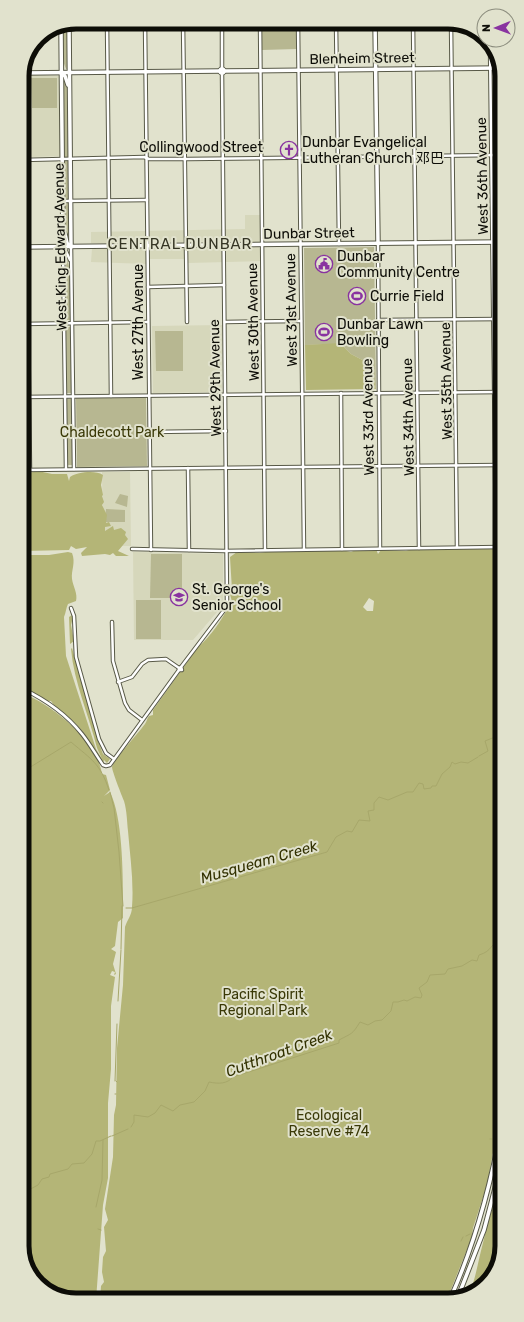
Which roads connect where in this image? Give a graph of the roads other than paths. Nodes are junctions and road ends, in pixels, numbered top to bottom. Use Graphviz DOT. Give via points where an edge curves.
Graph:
graph roads {
  1 [pos="107,29"];
  2 [pos="145,29"];
  3 [pos="183,29"];
  4 [pos="222,29"];
  5 [pos="260,29"];
  6 [pos="298,29"];
  7 [pos="336,29"];
  8 [pos="375,29"];
  9 [pos="413,29"];
  10 [pos="451,29"];
  11 [pos="69,30"];
  12 [pos="61,32"];
  13 [pos="490,55"];
  14 [pos="61,57"];
  15 [pos="452,68"];
  16 [pos="490,68"];
  17 [pos="494,68"];
  18 [pos="337,69"];
  19 [pos="376,69"];
  20 [pos="414,69"];
  21 [pos="260,70"];
  22 [pos="299,70"];
  23 [pos="184,71"];
  24 [pos="222,71"];
  25 [pos="69,72"];
  26 [pos="107,72"];
  27 [pos="146,72"];
  28 [pos="29,73"];
  29 [pos="61,73"];
  30 [pos="69,94"];
  31 [pos="453,155"];
  32 [pos="491,155"];
  33 [pos="495,155"];
  34 [pos="377,156"];
  35 [pos="415,156"];
  36 [pos="108,157"];
  37 [pos="300,157"];
  38 [pos="338,157"];
  39 [pos="70,158"];
  40 [pos="147,158"];
  41 [pos="223,158"];
  42 [pos="262,158"];
  43 [pos="185,159"];
  44 [pos="29,160"];
  45 [pos="62,160"];
  46 [pos="109,200"];
  47 [pos="147,200"];
  48 [pos="63,201"];
  49 [pos="71,201"];
  50 [pos="63,232"];
  51 [pos="454,242"];
  52 [pos="492,242"];
  53 [pos="378,243"];
  54 [pos="416,243"];
  55 [pos="262,244"];
  56 [pos="301,244"];
  57 [pos="339,244"];
  58 [pos="186,245"];
  59 [pos="224,245"];
  60 [pos="109,246"];
  61 [pos="148,246"];
  62 [pos="29,247"];
  63 [pos="63,247"];
  64 [pos="71,247"];
  65 [pos="71,268"];
  66 [pos="224,285"];
  67 [pos="186,286"];
  68 [pos="148,287"];
  69 [pos="455,319"];
  70 [pos="493,319"];
  71 [pos="378,320"];
  72 [pos="416,320"];
  73 [pos="263,321"];
  74 [pos="301,321"];
  75 [pos="148,322"];
  76 [pos="187,322"];
  77 [pos="225,322"];
  78 [pos="64,323"];
  79 [pos="72,323"];
  80 [pos="110,323"];
  81 [pos="29,324"];
  82 [pos="417,392"];
  83 [pos="456,392"];
  84 [pos="494,392"];
  85 [pos="340,393"];
  86 [pos="379,393"];
  87 [pos="226,394"];
  88 [pos="264,394"];
  89 [pos="302,394"];
  90 [pos="65,396"];
  91 [pos="73,396"];
  92 [pos="111,396"];
  93 [pos="149,396"];
  94 [pos="29,397"];
  95 [pos="226,431"];
  96 [pos="150,432"];
  97 [pos="457,465"];
  98 [pos="495,465"];
  99 [pos="303,466"];
  100 [pos="341,466"];
  101 [pos="380,466"];
  102 [pos="418,466"];
  103 [pos="265,467"];
  104 [pos="188,468"];
  105 [pos="226,468"];
  106 [pos="66,469"];
  107 [pos="74,469"];
  108 [pos="150,469"];
  109 [pos="30,470"];
  110 [pos="495,546"];
  111 [pos="457,547"];
  112 [pos="380,548"];
  113 [pos="419,548"];
  114 [pos="132,549"];
  115 [pos="265,549"];
  116 [pos="304,549"];
  117 [pos="342,549"];
  118 [pos="151,550"];
  119 [pos="189,550"];
  120 [pos="227,551"];
  121 [pos="71,608"];
  122 [pos="112,622"];
  123 [pos="180,668"];
  124 [pos="118,682"];
  125 [pos="29,692"];
  126 [pos="142,720"];
  127 [pos="114,759"];
  128 [pos="495,1162"];
  129 [pos="495,1188"];
  130 [pos="460,1292"];
  131 [pos="453,1293"];
  1 -- 26 [label="street"];
  2 -- 27 [label="street, West 27th Avenue"];
  3 -- 23 [label="street"];
  4 -- 24 [label="street, West 29th Avenue"];
  5 -- 21 [label="street, West 30th Avenue"];
  6 -- 22 [label="street, West 31st Avenue"];
  7 -- 18 [label="street"];
  8 -- 19 [label="main road, West 33rd Avenue"];
  9 -- 20 [label="street, West 34th Avenue"];
  10 -- 15 [label="street, West 35th Avenue"];
  11 -- 25 [label="main road, West King Edward Avenue"];
  12 -- 14 [label="main road, West King Edward Avenue"];
  13 -- 16 [label="street, West 36th Avenue"];
  14 -- 25 [label="main road" via="65,69"];
  14 -- 29 [label="main road, West King Edward Avenue"];
  15 -- 16 [label="main road, Blenheim Street"];
  15 -- 20 [label="main road, Blenheim Street"];
  15 -- 31 [label="street, West 35th Avenue"];
  16 -- 17 [label="main road, Blenheim Street"];
  16 -- 32 [label="street, West 36th Avenue"];
  18 -- 19 [label="main road, Blenheim Street"];
  18 -- 22 [label="main road, Blenheim Street"];
  18 -- 38 [label="street"];
  19 -- 20 [label="main road, Blenheim Street"];
  19 -- 34 [label="main road, West 33rd Avenue"];
  20 -- 35 [label="street, West 34th Avenue"];
  21 -- 22 [label="main road, Blenheim Street"];
  21 -- 24 [label="main road, Blenheim Street"];
  21 -- 42 [label="street, West 30th Avenue"];
  22 -- 37 [label="street, West 31st Avenue"];
  23 -- 24 [label="main road, Blenheim Street"];
  23 -- 27 [label="main road, Blenheim Street"];
  23 -- 43 [label="street"];
  24 -- 41 [label="street, West 29th Avenue"];
  25 -- 26 [label="main road, Blenheim Street"];
  25 -- 29 [label="main road, Blenheim Street"];
  25 -- 30 [label="main road, West King Edward Avenue"];
  26 -- 27 [label="main road, Blenheim Street"];
  26 -- 36 [label="street"];
  27 -- 40 [label="street, West 27th Avenue"];
  28 -- 29 [label="main road, Blenheim Street"];
  29 -- 30 [label="main road" via="65,76"];
  29 -- 45 [label="main road, West King Edward Avenue"];
  30 -- 39 [label="main road, West King Edward Avenue"];
  31 -- 32 [label="street, Collingwood Street"];
  31 -- 35 [label="street, Collingwood Street"];
  31 -- 51 [label="street, West 35th Avenue"];
  32 -- 33 [label="street, Collingwood Street"];
  32 -- 52 [label="street, West 36th Avenue"];
  34 -- 35 [label="street, Collingwood Street"];
  34 -- 38 [label="street, Collingwood Street"];
  34 -- 53 [label="main road, West 33rd Avenue"];
  35 -- 54 [label="street, West 34th Avenue"];
  36 -- 39 [label="street, Collingwood Street"];
  36 -- 40 [label="street, Collingwood Street"];
  36 -- 46 [label="street"];
  37 -- 38 [label="street, Collingwood Street"];
  37 -- 42 [label="street, Collingwood Street"];
  37 -- 56 [label="street, West 31st Avenue"];
  38 -- 57 [label="street"];
  39 -- 45 [label="street, Collingwood Street"];
  39 -- 49 [label="main road, West King Edward Avenue"];
  40 -- 43 [label="street, Collingwood Street"];
  40 -- 47 [label="street, West 27th Avenue"];
  41 -- 42 [label="street, Collingwood Street"];
  41 -- 43 [label="street, Collingwood Street"];
  41 -- 59 [label="street, West 29th Avenue"];
  42 -- 55 [label="street, West 30th Avenue"];
  43 -- 58 [label="street"];
  44 -- 45 [label="street, Collingwood Street"];
  45 -- 48 [label="main road, West King Edward Avenue"];
  46 -- 47 [label="street"];
  46 -- 49 [label="street"];
  46 -- 60 [label="street"];
  47 -- 61 [label="street, West 27th Avenue"];
  48 -- 49 [label="street"];
  48 -- 50 [label="main road, West King Edward Avenue"];
  49 -- 64 [label="main road, West King Edward Avenue"];
  50 -- 63 [label="main road, West King Edward Avenue"];
  50 -- 64 [label="main road"];
  51 -- 52 [label="main road, Dunbar Street"];
  51 -- 54 [label="main road, Dunbar Street"];
  51 -- 69 [label="street, West 35th Avenue"];
  52 -- 70 [label="street, West 36th Avenue"];
  53 -- 54 [label="main road, Dunbar Street"];
  53 -- 57 [label="main road, Dunbar Street"];
  53 -- 71 [label="street, West 33rd Avenue"];
  54 -- 72 [label="street, West 34th Avenue"];
  55 -- 56 [label="main road, Dunbar Street"];
  55 -- 59 [label="main road, Dunbar Street"];
  55 -- 73 [label="street, West 30th Avenue"];
  56 -- 57 [label="main road, Dunbar Street"];
  56 -- 74 [label="street, West 31st Avenue"];
  58 -- 59 [label="main road, Dunbar Street"];
  58 -- 61 [label="main road, Dunbar Street"];
  58 -- 67 [label="street"];
  59 -- 66 [label="street, West 29th Avenue"];
  60 -- 61 [label="main road, Dunbar Street"];
  60 -- 64 [label="main road, Dunbar Street"];
  60 -- 80 [label="street"];
  61 -- 68 [label="street, West 27th Avenue"];
  62 -- 63 [label="main road, Dunbar Street"];
  63 -- 64 [label="main road, Dunbar Street"];
  63 -- 65 [label="street"];
  63 -- 78 [label="street, West King Edward Avenue"];
  64 -- 65 [label="street, West King Edward Avenue"];
  65 -- 79 [label="street, West King Edward Avenue"];
  66 -- 67 [label="street"];
  66 -- 77 [label="street, West 29th Avenue"];
  67 -- 68 [label="street"];
  67 -- 76 [label="street"];
  68 -- 75 [label="street, West 27th Avenue"];
  69 -- 70 [label="street"];
  69 -- 72 [label="street"];
  69 -- 83 [label="street, West 35th Avenue"];
  70 -- 84 [label="street, West 36th Avenue"];
  71 -- 72 [label="street"];
  71 -- 86 [label="street, West 33rd Avenue"];
  72 -- 82 [label="street, West 34th Avenue"];
  73 -- 74 [label="street"];
  73 -- 77 [label="street"];
  73 -- 88 [label="street, West 30th Avenue"];
  74 -- 89 [label="street, West 31st Avenue"];
  75 -- 80 [label="street"];
  75 -- 93 [label="street, West 27th Avenue"];
  77 -- 87 [label="street, West 29th Avenue"];
  78 -- 79 [label="street"];
  78 -- 81 [label="street"];
  78 -- 90 [label="street, West King Edward Avenue"];
  79 -- 80 [label="street"];
  79 -- 91 [label="street, West King Edward Avenue"];
  80 -- 92 [label="street"];
  82 -- 83 [label="street"];
  82 -- 86 [label="street"];
  82 -- 102 [label="street, West 34th Avenue"];
  83 -- 84 [label="street"];
  83 -- 97 [label="street, West 35th Avenue"];
  84 -- 98 [label="street, West 36th Avenue"];
  85 -- 86 [label="street"];
  85 -- 89 [label="street"];
  85 -- 100 [label="street"];
  86 -- 101 [label="street, West 33rd Avenue"];
  87 -- 88 [label="street"];
  87 -- 93 [label="street"];
  87 -- 95 [label="street, West 29th Avenue"];
  88 -- 89 [label="street"];
  88 -- 103 [label="street, West 30th Avenue"];
  89 -- 99 [label="street, West 31st Avenue"];
  90 -- 91 [label="street"];
  90 -- 94 [label="street"];
  90 -- 106 [label="street, West King Edward Avenue"];
  91 -- 92 [label="street"];
  91 -- 107 [label="street, West King Edward Avenue"];
  92 -- 93 [label="street"];
  93 -- 96 [label="street, West 27th Avenue"];
  94 -- 109 [label="street"];
  95 -- 96 [label="street"];
  95 -- 105 [label="street, West 29th Avenue"];
  96 -- 108 [label="street, West 27th Avenue"];
  97 -- 98 [label="street"];
  97 -- 102 [label="street"];
  97 -- 111 [label="street, West 35th Avenue"];
  99 -- 100 [label="street"];
  99 -- 103 [label="street"];
  99 -- 116 [label="street, West 31st Avenue"];
  100 -- 101 [label="street"];
  100 -- 117 [label="street"];
  101 -- 102 [label="street"];
  101 -- 112 [label="street, West 33rd Avenue"];
  102 -- 113 [label="street, West 34th Avenue"];
  103 -- 105 [label="street"];
  103 -- 115 [label="street, West 30th Avenue"];
  104 -- 105 [label="street"];
  104 -- 108 [label="street"];
  104 -- 119 [label="street"];
  105 -- 120 [label="street, West 29th Avenue"];
  106 -- 107 [label="street"];
  106 -- 109 [label="street"];
  107 -- 108 [label="street"];
  108 -- 118 [label="street, West 27th Avenue"];
  110 -- 111 [label="street"];
  111 -- 113 [label="street"];
  112 -- 113 [label="street"];
  112 -- 117 [label="street"];
  114 -- 118 [label="street"];
  115 -- 116 [label="street"];
  115 -- 120 [label="street"];
  116 -- 117 [label="street"];
  118 -- 119 [label="street"];
  119 -- 120 [label="street"];
  120 -- 123 [label="street, West 29th Avenue" via="226,605"];
  121 -- 127 [label="street" via="74,616 76,656 99,739 106,753"];
  122 -- 124 [label="street" via="113,661"];
  123 -- 124 [label="street" via="166,660 148,660 132,677"];
  123 -- 126 [label="street, West 29th Avenue"];
  124 -- 126 [label="street" via="126,707"];
  125 -- 127 [label="street" via="48,702 66,717 82,734 103,765 110,765"];
  126 -- 127 [label="street, West 29th Avenue"];
  128 -- 131 [label="main road" via="481,1219"];
  129 -- 130 [label="main road" via="484,1230"];
}
